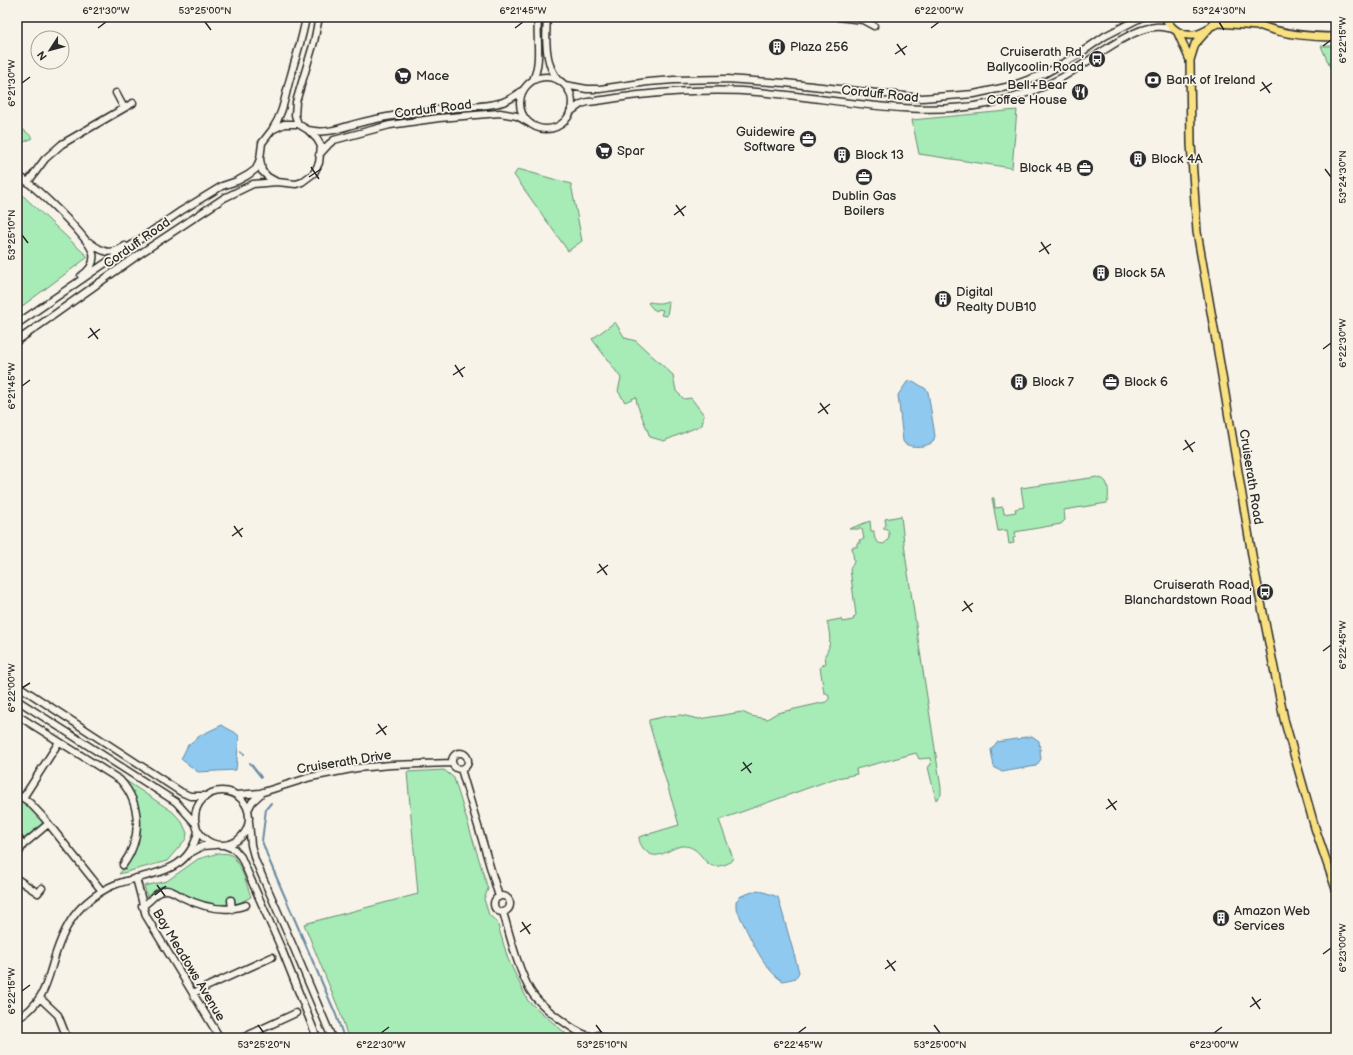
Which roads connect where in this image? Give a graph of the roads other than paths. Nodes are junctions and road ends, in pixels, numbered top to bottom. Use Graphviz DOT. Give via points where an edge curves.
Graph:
graph roads {
  1 [pos="306,17"];
  2 [pos="319,17"];
  3 [pos="538,17"];
  4 [pos="547,17"];
  5 [pos="838,17"];
  6 [pos="1142,17"];
  7 [pos="1165,17"];
  8 [pos="1216,17"];
  9 [pos="1242,17"];
  10 [pos="874,26"];
  11 [pos="1260,26"];
  12 [pos="1209,29"];
  13 [pos="1175,31"];
  14 [pos="1336,37"];
  15 [pos="1190,60"];
  16 [pos="557,79"];
  17 [pos="533,80"];
  18 [pos="565,85"];
  19 [pos="524,90"];
  20 [pos="116,93"];
  21 [pos="134,103"];
  22 [pos="124,108"];
  23 [pos="570,112"];
  24 [pos="298,124"];
  25 [pos="531,124"];
  26 [pos="272,130"];
  27 [pos="308,130"];
  28 [pos="319,155"];
  29 [pos="260,158"];
  30 [pos="17,175"];
  31 [pos="28,182"];
  32 [pos="278,182"];
  33 [pos="156,228"];
  34 [pos="84,238"];
  35 [pos="38,310"];
  36 [pos="17,324"];
  37 [pos="17,341"];
  38 [pos="17,685"];
  39 [pos="17,700"];
  40 [pos="17,715"];
  41 [pos="59,742"];
  42 [pos="452,763"];
  43 [pos="461,769"];
  44 [pos="266,791"];
  45 [pos="17,794"];
  46 [pos="237,795"];
  47 [pos="205,796"];
  48 [pos="23,798"];
  49 [pos="248,810"];
  50 [pos="249,822"];
  51 [pos="195,823"];
  52 [pos="48,824"];
  53 [pos="198,831"];
  54 [pos="17,836"];
  55 [pos="217,844"];
  56 [pos="23,845"];
  57 [pos="224,845"];
  58 [pos="189,853"];
  59 [pos="17,856"];
  60 [pos="123,865"];
  61 [pos="136,878"];
  62 [pos="17,879"];
  63 [pos="42,888"];
  64 [pos="1336,890"];
  65 [pos="102,891"];
  66 [pos="499,896"];
  67 [pos="231,900"];
  68 [pos="246,905"];
  69 [pos="142,906"];
  70 [pos="232,909"];
  71 [pos="503,912"];
  72 [pos="62,938"];
  73 [pos="69,941"];
  74 [pos="272,957"];
  75 [pos="264,960"];
  76 [pos="267,968"];
  77 [pos="193,993"];
  78 [pos="40,998"];
  79 [pos="284,1010"];
  80 [pos="296,1013"];
  81 [pos="287,1017"];
  82 [pos="17,1019"];
  83 [pos="584,1036"];
  84 [pos="67,1038"];
  85 [pos="220,1038"];
  86 [pos="242,1038"];
  87 [pos="317,1038"];
  88 [pos="332,1038"];
  89 [pos="593,1038"];
  90 [pos="604,1038"];
  1 -- 26 [label="street" via="283,110"];
  2 -- 24 [label="street" via="296,102 295,115"];
  3 -- 17 [label="street" via="538,61"];
  4 -- 16 [label="street" via="548,51"];
  5 -- 10 [label="street" via="863,20"];
  6 -- 18 [label="street, Corduff Road" via="1105,36 1044,74 1011,86 969,95 922,98 727,79 648,82 600,89"];
  7 -- 13 [label="main road, Cruiserath Road"];
  8 -- 12 [label="main road, Cruiserath Road"];
  9 -- 11 [label="main road"];
  11 -- 12 [label="main road" via="1219,23"];
  11 -- 14 [label="main road" via="1289,33"];
  12 -- 13 [label="main road" via="1191,36"];
  12 -- 15 [label="main road, Cruiserath Road" via="1195,44"];
  13 -- 15 [label="main road, Cruiserath Road"];
  13 -- 23 [label="street, Corduff Road" via="1155,27 1138,31 1075,70 1043,86 1007,100 973,106 927,109 785,94 700,91 637,95 588,102"];
  15 -- 64 [label="main road, Cruiserath Road" via="1191,144 1197,232 1252,555 1284,719 1315,828"];
  16 -- 17 [label="street" via="545,77"];
  16 -- 18 [label="street"];
  17 -- 19 [label="street"];
  18 -- 23 [label="street" via="571,98"];
  19 -- 25 [label="street" via="520,104 525,118"];
  19 -- 27 [label="street, Corduff Road" via="502,102 394,116 327,132"];
  20 -- 22 [label="street"];
  21 -- 22 [label="street"];
  22 -- 31 [label="street" via="54,150"];
  23 -- 25 [label="street" via="564,122 552,128 540,128"];
  24 -- 26 [label="street" via="284,124"];
  24 -- 27 [label="street"];
  25 -- 28 [label="street, Corduff Road" via="517,116 500,113 390,125 334,140"];
  26 -- 29 [label="street" via="262,143"];
  27 -- 28 [label="street" via="321,146"];
  28 -- 32 [label="street" via="319,163 314,173 302,182"];
  29 -- 32 [label="street" via="262,171"];
  29 -- 33 [label="street, Corduff Road" via="256,169 248,175 208,194"];
  30 -- 31 [label="street"];
  31 -- 34 [label="street"];
  32 -- 37 [label="street, Corduff Road" via="253,184 224,198"];
  33 -- 34 [label="street" via="114,251 101,251"];
  33 -- 35 [label="street, Corduff Road"];
  34 -- 35 [label="street" via="93,252 90,268"];
  35 -- 36 [label="street, Corduff Road"];
  38 -- 47 [label="street" via="181,792 190,796"];
  39 -- 51 [label="street" via="176,802"];
  40 -- 41 [label="street"];
  41 -- 48 [label="street"];
  41 -- 60 [label="street" via="120,780 127,788 133,800 137,833 132,850"];
  42 -- 43 [label="street" via="454,767"];
  42 -- 43 [label="street" via="455,755 465,755 468,762 466,767"];
  42 -- 44 [label="street, Cruiserath Drive" via="357,768 311,777"];
  43 -- 66 [label="street"];
  44 -- 46 [label="street, Cruiserath Drive"];
  44 -- 49 [label="street, Cruiserath Drive" via="252,802"];
  45 -- 48 [label="street"];
  46 -- 47 [label="street" via="221,790"];
  46 -- 49 [label="street" via="244,801"];
  47 -- 51 [label="street" via="196,808"];
  48 -- 52 [label="street"];
  49 -- 50 [label="street"];
  50 -- 57 [label="street" via="241,838"];
  50 -- 88 [label="street" via="255,860"];
  51 -- 53 [label="street"];
  52 -- 56 [label="street"];
  52 -- 65 [label="street"];
  53 -- 55 [label="street" via="204,838"];
  53 -- 58 [label="street"];
  54 -- 56 [label="street"];
  55 -- 57 [label="street"];
  55 -- 58 [label="street" via="203,846"];
  56 -- 59 [label="street"];
  57 -- 87 [label="street" via="241,857"];
  58 -- 61 [label="street" via="166,871"];
  61 -- 65 [label="street"];
  61 -- 69 [label="street, Bay Meadows Avenue"];
  62 -- 63 [label="street" via="38,893"];
  65 -- 72 [label="street" via="79,910"];
  66 -- 71 [label="street" via="494,906 496,910"];
  66 -- 71 [label="street" via="507,898 510,903"];
  67 -- 70 [label="street"];
  68 -- 70 [label="street"];
  69 -- 70 [label="street" via="168,889 201,906"];
  69 -- 77 [label="street, Bay Meadows Avenue"];
  71 -- 83 [label="street" via="522,974 531,991 552,1014"];
  72 -- 73 [label="street"];
  72 -- 78 [label="street"];
  74 -- 75 [label="street"];
  75 -- 76 [label="street"];
  75 -- 77 [label="street"];
  77 -- 85 [label="street, Bay Meadows Avenue"];
  78 -- 82 [label="street"];
  78 -- 84 [label="street" via="58,1015"];
  79 -- 81 [label="street"];
  80 -- 81 [label="street"];
  81 -- 86 [label="street"];
  83 -- 89 [label="street"];
  89 -- 90 [label="street" via="598,1035"];
}
